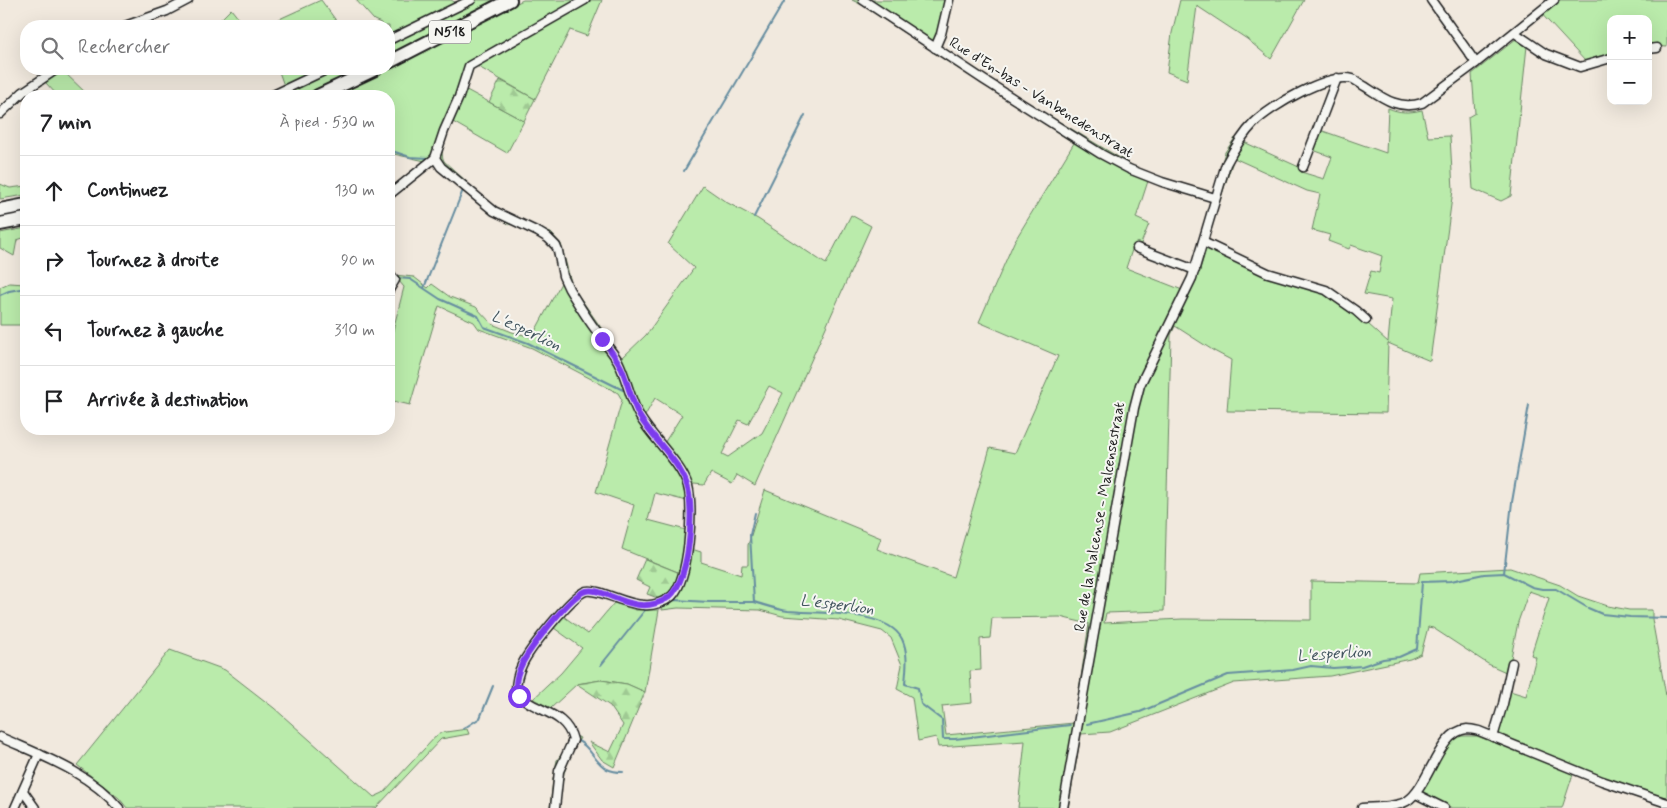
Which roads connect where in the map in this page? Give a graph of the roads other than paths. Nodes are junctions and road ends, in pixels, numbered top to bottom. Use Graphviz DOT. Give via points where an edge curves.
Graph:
graph roads {
  1 [pos="188,0"];
  2 [pos="471,0"];
  3 [pos="510,0"];
  4 [pos="585,0"];
  5 [pos="863,0"];
  6 [pos="949,0"];
  7 [pos="1430,0"];
  8 [pos="1554,0"];
  9 [pos="142,20"];
  10 [pos="1515,33"];
  11 [pos="395,37"];
  12 [pos="935,48"];
  13 [pos="395,59"];
  14 [pos="1607,59"];
  15 [pos="1476,63"];
  16 [pos="48,75"];
  17 [pos="315,75"];
  18 [pos="363,75"];
  19 [pos="1337,78"];
  20 [pos="26,90"];
  21 [pos="283,90"];
  22 [pos="331,90"];
  23 [pos="20,95"];
  24 [pos="0,114"];
  25 [pos="435,158"];
  26 [pos="1303,167"];
  27 [pos="395,190"];
  28 [pos="1215,198"];
  29 [pos="20,206"];
  30 [pos="0,210"];
  31 [pos="20,220"];
  32 [pos="0,224"];
  33 [pos="1203,242"];
  34 [pos="1137,248"];
  35 [pos="1194,270"];
  36 [pos="1366,320"];
  37 [pos="1512,663"];
  38 [pos="0,737"];
  39 [pos="1493,737"];
  40 [pos="8,741"];
  41 [pos="0,743"];
  42 [pos="39,754"];
  43 [pos="23,791"];
  44 [pos="1416,794"];
  45 [pos="1667,803"];
  46 [pos="1405,805"];
  47 [pos="16,808"];
  48 [pos="35,808"];
  49 [pos="119,808"];
  50 [pos="555,808"];
  51 [pos="1063,808"];
  52 [pos="1362,808"];
  53 [pos="1444,808"];
  1 -- 9 [label="street"];
  2 -- 11 [label="street"];
  3 -- 13 [label="highway, N518"];
  4 -- 25 [label="street" via="469,66"];
  5 -- 12 [label="street, Rue d'En-bas - Vanbenedenstraat"];
  6 -- 12 [label="street"];
  7 -- 15 [label="street"];
  8 -- 10 [label="street"];
  10 -- 14 [label="street" via="1546,54 1580,67"];
  10 -- 15 [label="street"];
  12 -- 28 [label="street, Rue d'En-bas - Vanbenedenstraat" via="1129,170"];
  15 -- 19 [label="street" via="1429,99 1414,105 1402,106 1354,80"];
  16 -- 20 [label="street"];
  17 -- 21 [label="street"];
  18 -- 22 [label="highway"];
  19 -- 26 [label="street"];
  19 -- 28 [label="street, Rue de la Malcense - Malcensestraat" via="1316,85 1255,122 1226,164"];
  23 -- 24 [label="street"];
  25 -- 27 [label="street"];
  25 -- 50 [label="street" via="441,167 494,211 538,232 556,246 565,283 618,362 641,419 676,464 688,486 687,552 683,574 672,595 646,606 633,605 594,590 584,592 562,612 522,664 516,680 516,690 522,699 560,720 573,740 559,771"];
  28 -- 33 [label="street, Rue de la Malcense - Malcensestraat"];
  29 -- 30 [label="highway"];
  31 -- 32 [label="highway"];
  33 -- 35 [label="street, Rue de la Malcense - Malcensestraat"];
  33 -- 36 [label="street" via="1268,273 1326,290"];
  34 -- 35 [label="street"];
  35 -- 51 [label="street, Rue de la Malcense - Malcensestraat" via="1140,385 1134,408"];
  37 -- 39 [label="street"];
  38 -- 40 [label="street"];
  39 -- 44 [label="street" via="1467,729 1452,735"];
  39 -- 45 [label="street"];
  40 -- 41 [label="street"];
  40 -- 42 [label="street"];
  42 -- 43 [label="street"];
  42 -- 49 [label="street" via="72,770"];
  43 -- 47 [label="street"];
  43 -- 48 [label="street"];
  44 -- 46 [label="street"];
  44 -- 53 [label="street"];
  46 -- 52 [label="street"];
}
